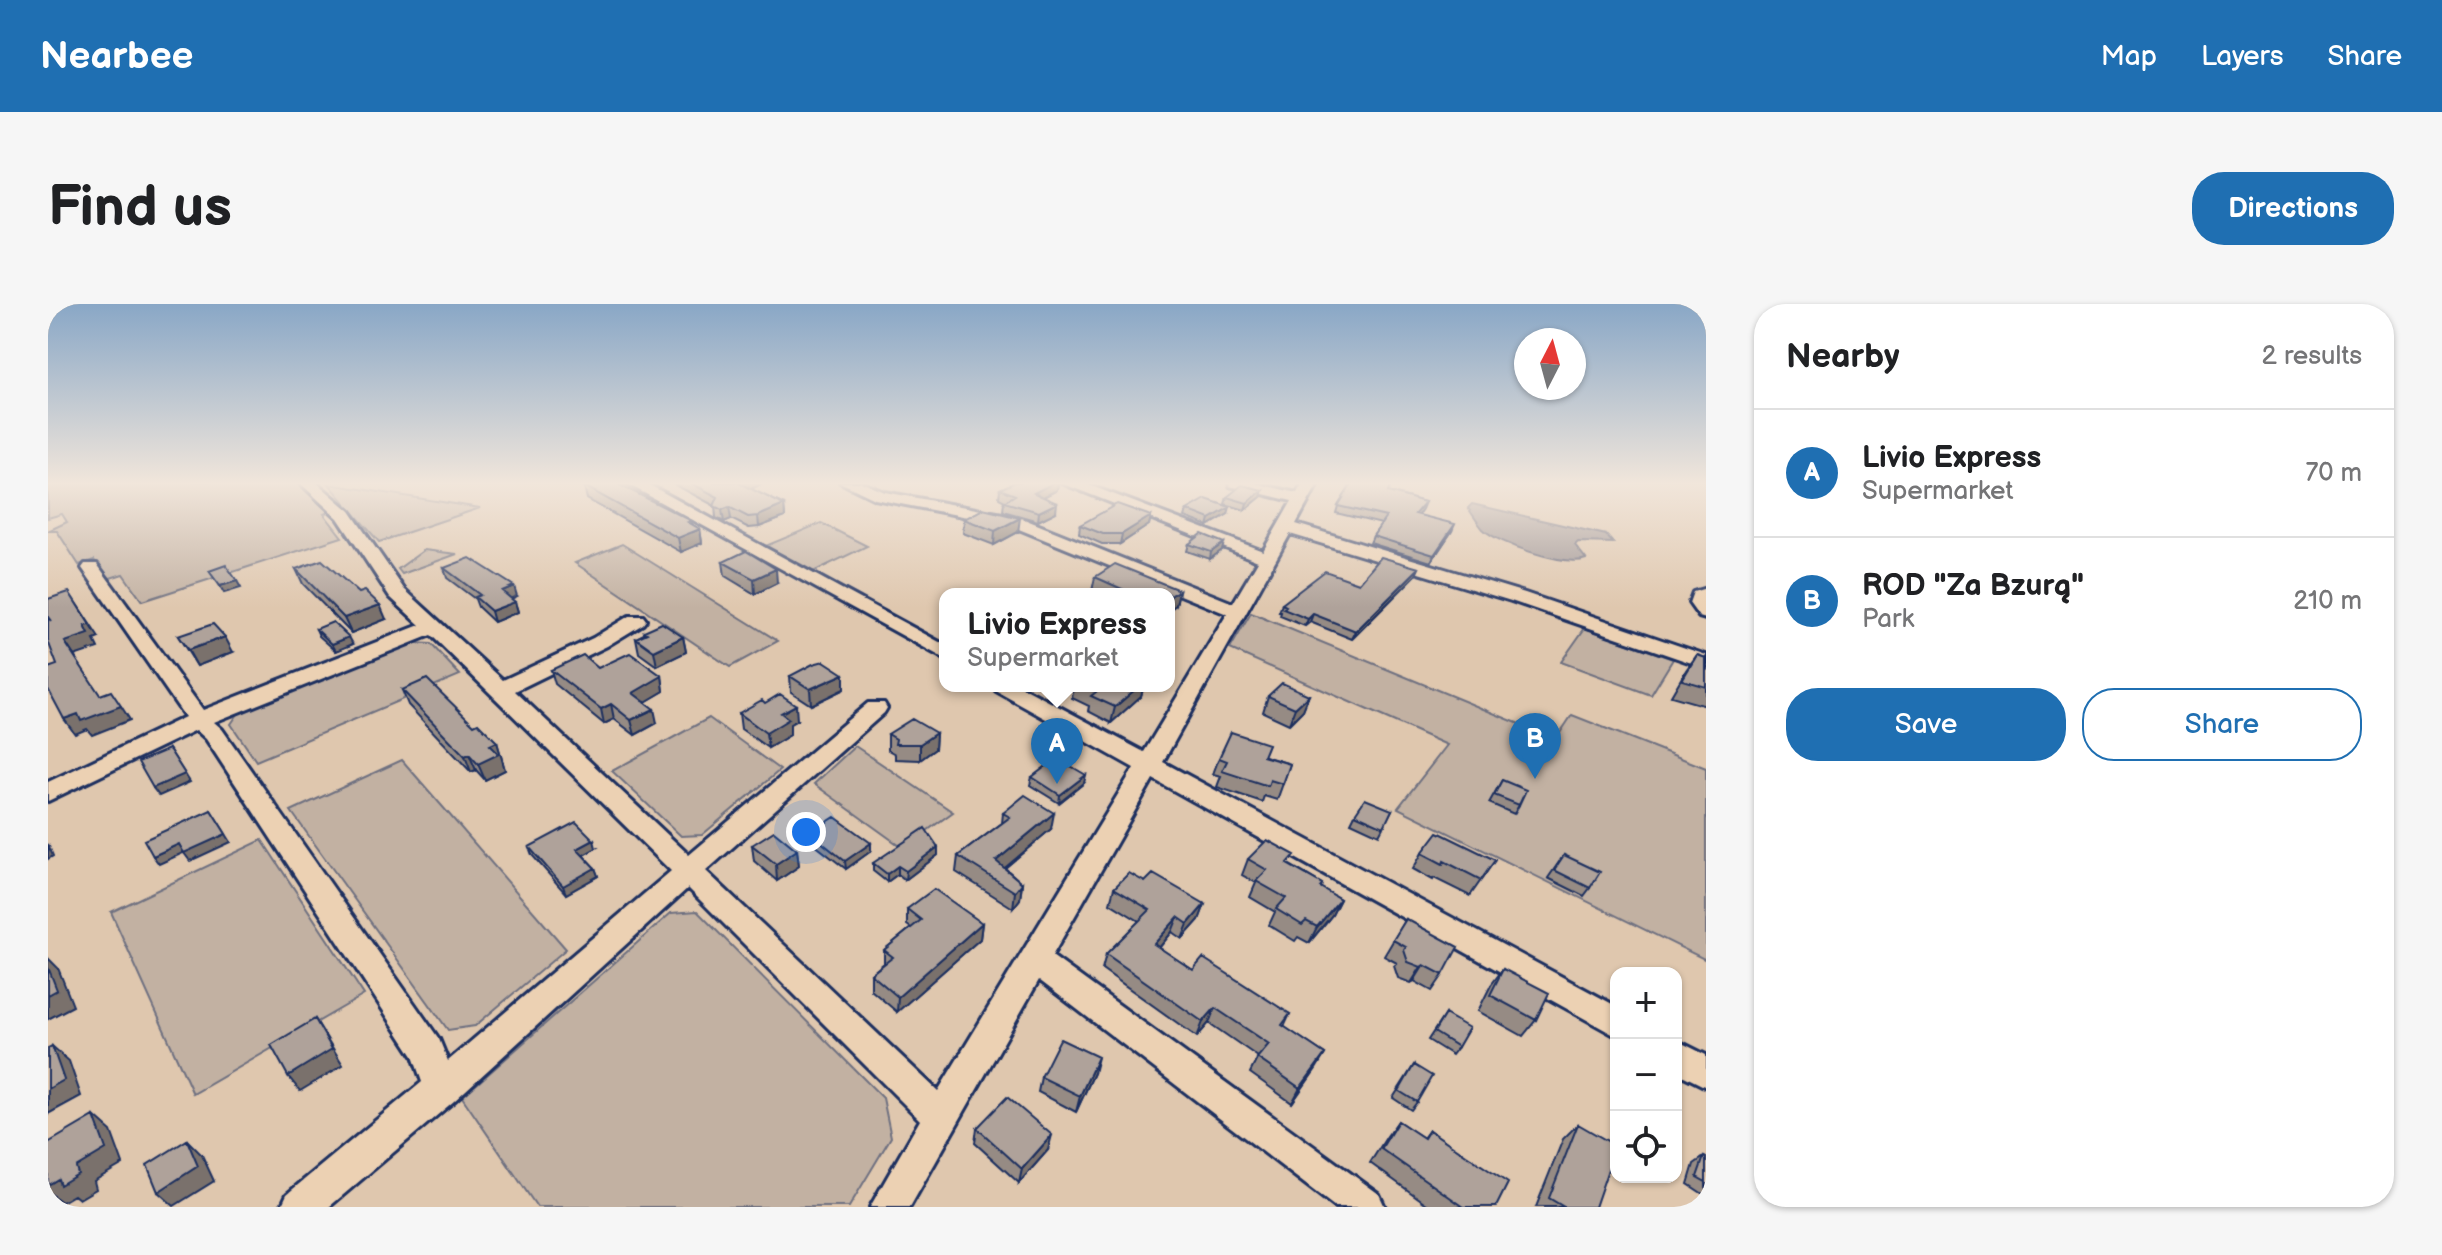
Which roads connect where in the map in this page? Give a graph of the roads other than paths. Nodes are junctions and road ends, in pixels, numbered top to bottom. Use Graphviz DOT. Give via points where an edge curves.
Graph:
graph roads {
  1 [pos="350,524"];
  2 [pos="709,524"];
  3 [pos="1021,524"];
  4 [pos="1178,524"];
  5 [pos="1288,524"];
  6 [pos="1286,527"];
  7 [pos="1269,559"];
  8 [pos="91,568"];
  9 [pos="1706,594"];
  10 [pos="1238,612"];
  11 [pos="1706,613"];
  12 [pos="636,620"];
  13 [pos="433,627"];
  14 [pos="939,650"];
  15 [pos="1706,662"];
  16 [pos="501,689"];
  17 [pos="1015,692"];
  18 [pos="876,708"];
  19 [pos="198,720"];
  20 [pos="1147,764"];
  21 [pos="48,792"];
  22 [pos="687,870"];
  23 [pos="1033,959"];
  24 [pos="1610,1019"];
  25 [pos="1682,1058"];
  26 [pos="1706,1072"];
  27 [pos="442,1090"];
  28 [pos="941,1117"];
  29 [pos="300,1207"];
  30 [pos="889,1207"];
  31 [pos="1366,1207"];
  1 -- 13 [label="street" via="397,593"];
  2 -- 14 [label="street"];
  3 -- 10 [label="street"];
  4 -- 7 [label="street"];
  5 -- 6 [label="street"];
  6 -- 7 [label="street"];
  6 -- 15 [label="street" via="1518,597"];
  7 -- 10 [label="street"];
  8 -- 19 [label="street"];
  9 -- 11 [label="street" via="1699,603"];
  10 -- 20 [label="street"];
  12 -- 16 [label="street"];
  13 -- 16 [label="street"];
  13 -- 19 [label="street"];
  16 -- 22 [label="street"];
  17 -- 20 [label="street"];
  18 -- 22 [label="street"];
  19 -- 21 [label="street"];
  19 -- 27 [label="street" via="214,734 427,1049"];
  20 -- 23 [label="street"];
  20 -- 24 [label="street"];
  22 -- 27 [label="street"];
  22 -- 28 [label="street"];
  23 -- 28 [label="street"];
  23 -- 31 [label="street"];
  25 -- 26 [label="street"];
  27 -- 29 [label="street"];
  28 -- 30 [label="street"];
}
